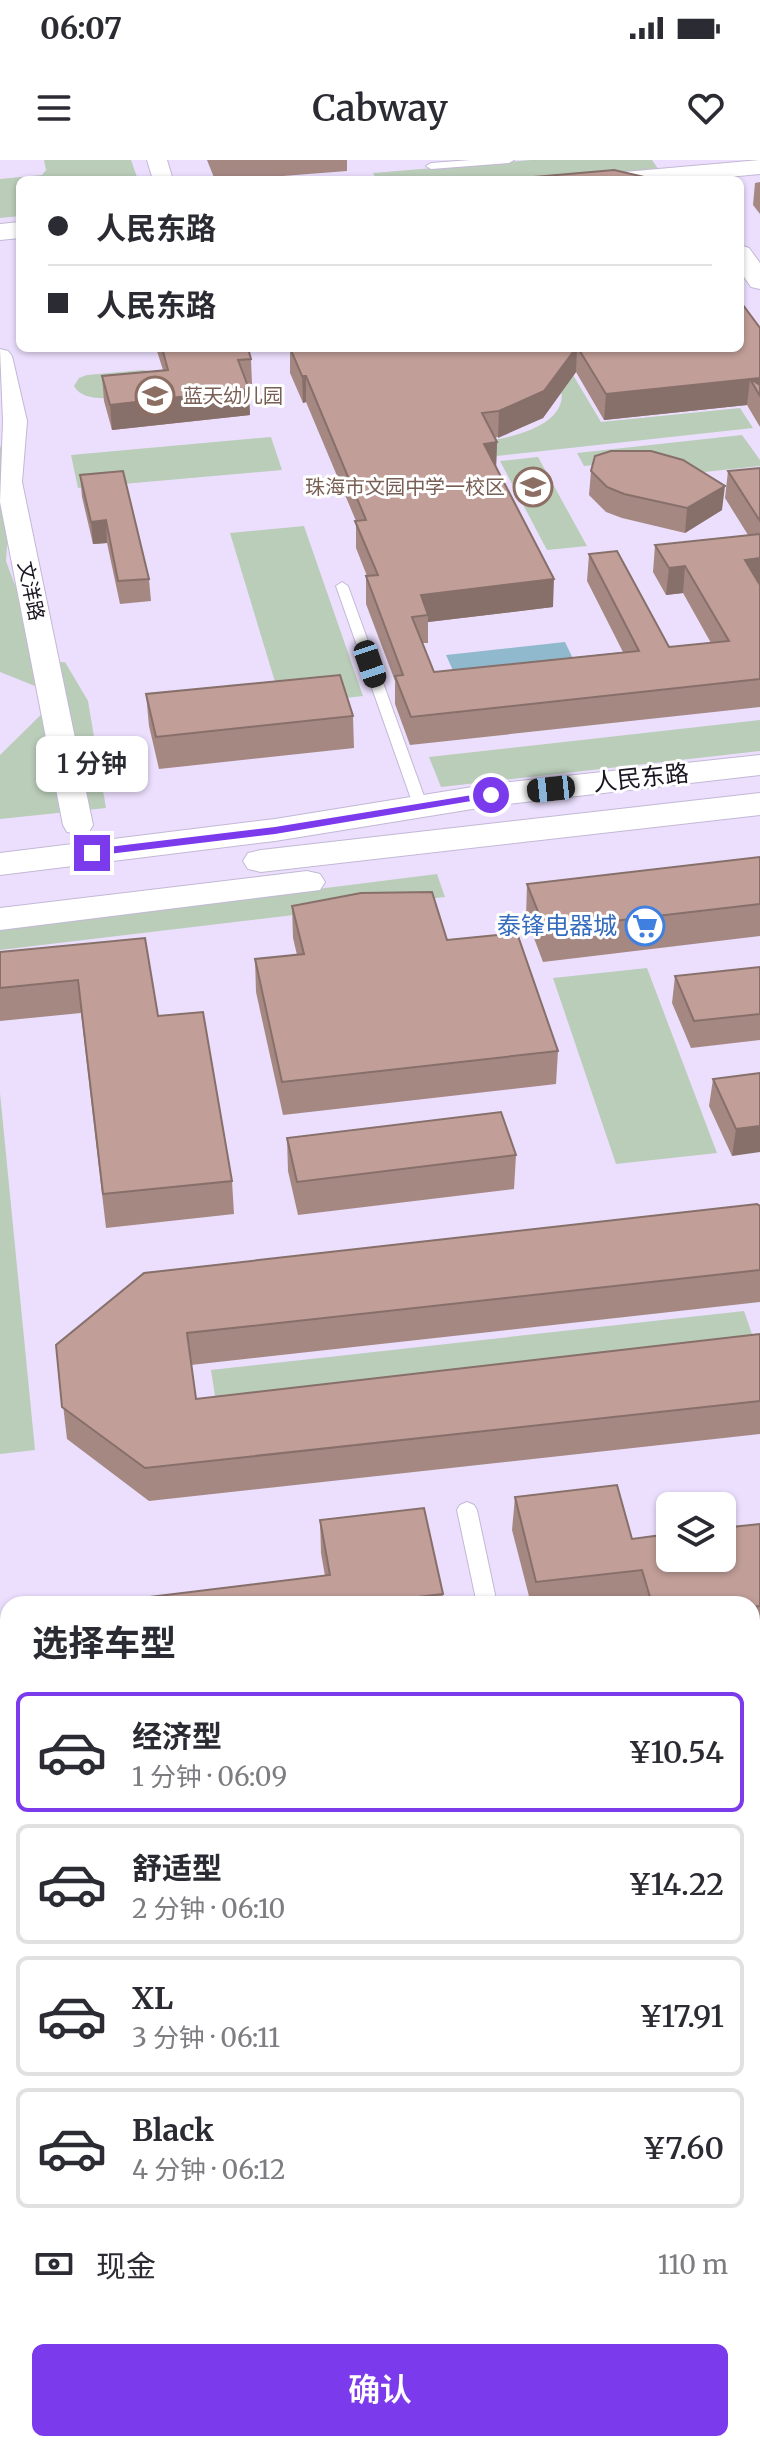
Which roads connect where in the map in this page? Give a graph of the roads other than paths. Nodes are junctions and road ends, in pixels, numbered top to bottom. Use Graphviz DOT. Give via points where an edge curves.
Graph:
graph roads {
  1 [pos="509,160"];
  2 [pos="431,166"];
  3 [pos="760,167"];
  4 [pos="681,171"];
  5 [pos="643,176"];
  6 [pos="744,259"];
  7 [pos="760,281"];
  8 [pos="0,356"];
  9 [pos="8,422"];
  10 [pos="342,586"];
  11 [pos="760,765"];
  12 [pos="491,795"];
  13 [pos="417,796"];
  14 [pos="760,804"];
  15 [pos="651,816"];
  16 [pos="78,825"];
  17 [pos="0,834"];
  18 [pos="0,864"];
  19 [pos="0,891"];
  20 [pos="0,919"];
  21 [pos="467,1510"];
  22 [pos="485,1596"];
  1 -- 2 [label="lane"];
  3 -- 4 [label="main road"];
  4 -- 5 [label="main road"];
  6 -- 7 [label="main road"];
  8 -- 9 [label="street, 文洋路"];
  9 -- 16 [label="street, 文洋路" via="9,482"];
  10 -- 13 [label="lane"];
  11 -- 12 [label="main road, 人民东路"];
  12 -- 13 [label="main road"];
  12 -- 18 [label="main road, 人民东路" via="275,830"];
  13 -- 16 [label="main road" via="315,798"];
  14 -- 15 [label="main road, 人民东路"];
  15 -- 19 [label="main road, 人民东路"];
  15 -- 20 [label="main road" via="369,874"];
  16 -- 17 [label="main road"];
  21 -- 22 [label="lane"];
}
